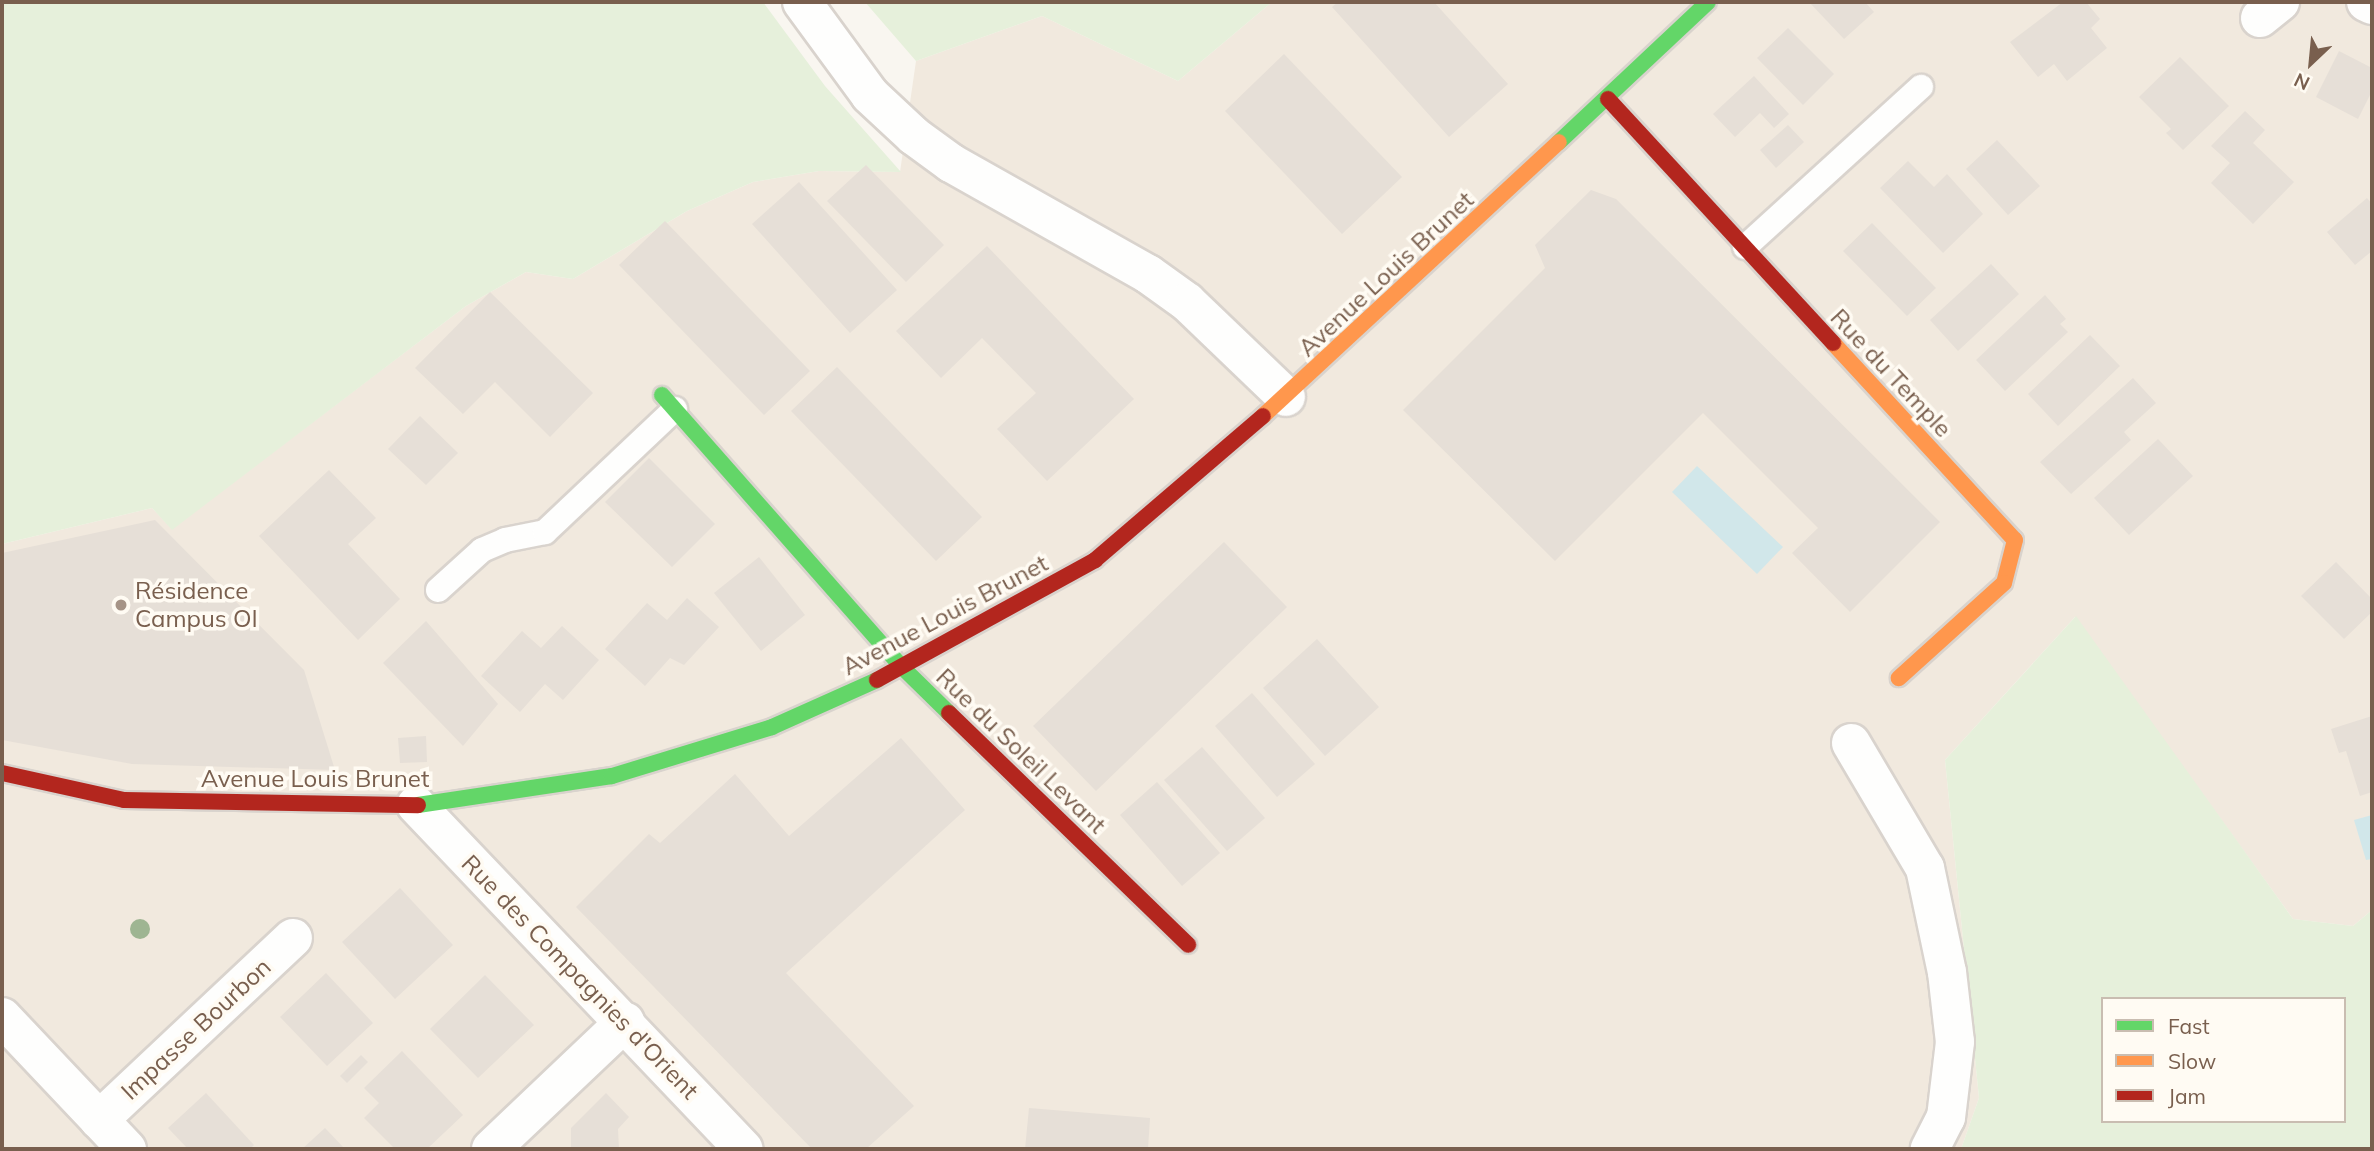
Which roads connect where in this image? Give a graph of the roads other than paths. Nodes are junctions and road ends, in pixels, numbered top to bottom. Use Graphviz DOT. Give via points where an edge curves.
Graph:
graph roads {
  1 [pos="802,2"];
  2 [pos="1708,2"];
  3 [pos="2366,2"];
  4 [pos="2372,5"];
  5 [pos="1921,87"];
  6 [pos="1608,99"];
  7 [pos="1745,247"];
  8 [pos="1286,397"];
  9 [pos="669,402"];
  10 [pos="438,590"];
  11 [pos="903,668"];
  12 [pos="1899,678"];
  13 [pos="1851,743"];
  14 [pos="2,773"];
  15 [pos="416,805"];
  16 [pos="293,938"];
  17 [pos="1188,946"];
  18 [pos="2,1017"];
  19 [pos="625,1022"];
  20 [pos="99,1120"];
  21 [pos="127,1149"];
  22 [pos="491,1149"];
  23 [pos="744,1149"];
  24 [pos="1930,1149"];
  1 -- 8 [label="street" via="870,95 914,136 951,163 1148,274 1187,302"];
  2 -- 6 [label="street, Avenue Louis Brunet"];
  3 -- 4 [label="street"];
  5 -- 7 [label="lane"];
  6 -- 7 [label="street, Rue du Temple"];
  6 -- 8 [label="street, Avenue Louis Brunet"];
  7 -- 12 [label="street, Rue du Temple" via="2015,540 2004,583"];
  8 -- 11 [label="street, Avenue Louis Brunet" via="1095,560"];
  9 -- 10 [label="lane" via="545,532 482,550"];
  9 -- 11 [label="street, Rue du Soleil Levant"];
  11 -- 15 [label="street, Avenue Louis Brunet" via="772,727 612,776"];
  11 -- 17 [label="street, Rue du Soleil Levant"];
  13 -- 24 [label="street" via="1925,868 1947,972 1955,1042 1946,1116"];
  14 -- 15 [label="street, Avenue Louis Brunet" via="124,800"];
  15 -- 19 [label="street, Rue des Compagnies d'Orient"];
  16 -- 20 [label="street, Impasse Bourbon"];
  18 -- 20 [label="street"];
  19 -- 22 [label="street"];
  19 -- 23 [label="street, Rue des Compagnies d'Orient"];
  20 -- 21 [label="street"];
}
